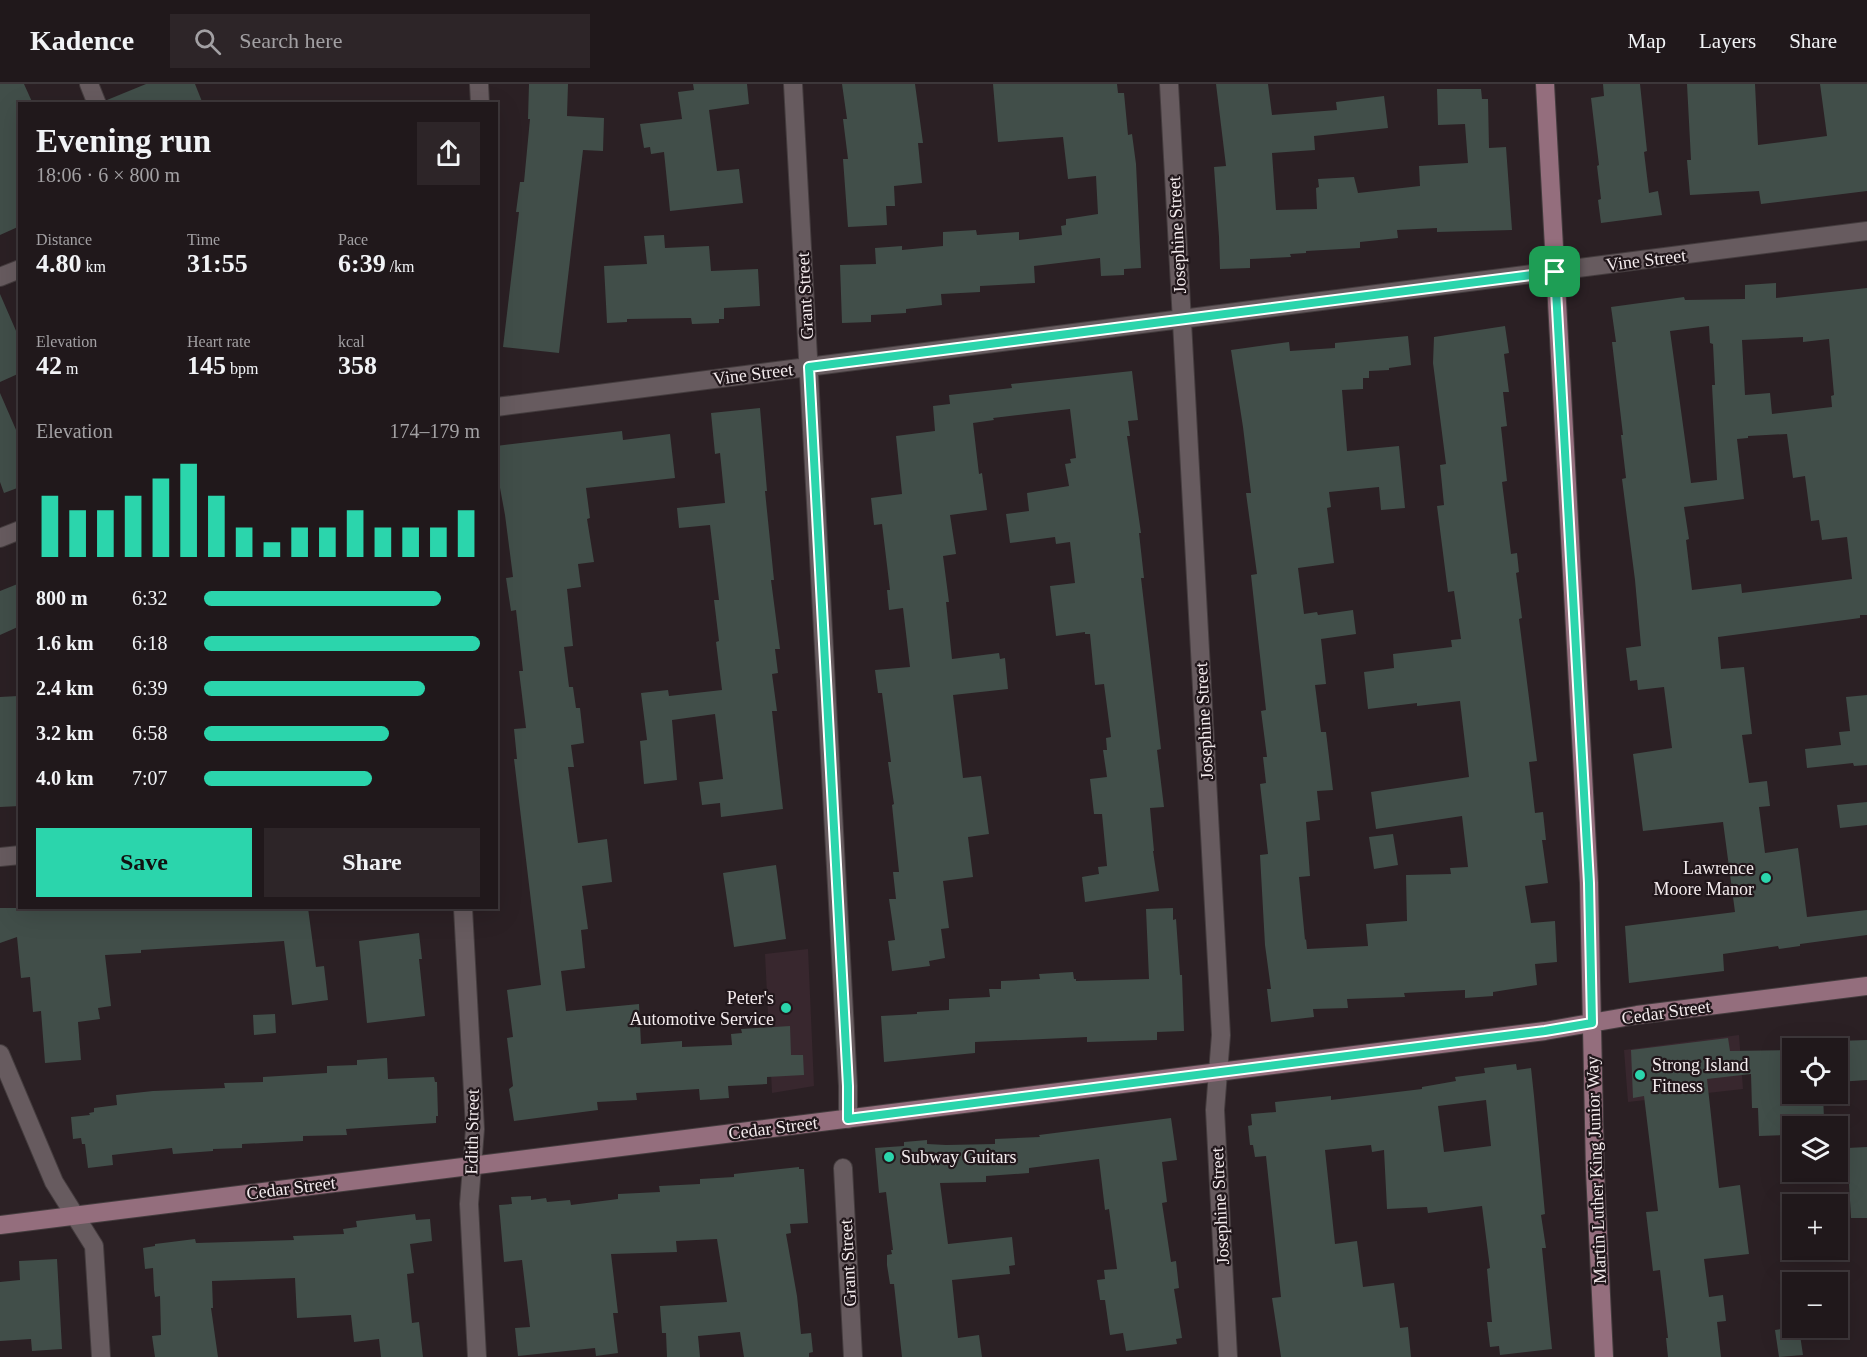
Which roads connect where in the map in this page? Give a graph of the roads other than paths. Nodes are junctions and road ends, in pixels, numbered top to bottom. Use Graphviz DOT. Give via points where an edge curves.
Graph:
graph roads {
  1 [pos="89,84"];
  2 [pos="479,84"];
  3 [pos="793,84"];
  4 [pos="1169,84"];
  5 [pos="1545,84"];
  6 [pos="96,102"];
  7 [pos="480,102"];
  8 [pos="1867,231"];
  9 [pos="18,269"];
  10 [pos="1555,272"];
  11 [pos="0,277"];
  12 [pos="1182,318"];
  13 [pos="809,367"];
  14 [pos="498,406"];
  15 [pos="18,531"];
  16 [pos="0,538"];
  17 [pos="18,855"];
  18 [pos="0,857"];
  19 [pos="463,909"];
  20 [pos="1867,986"];
  21 [pos="1592,1023"];
  22 [pos="0,1054"];
  23 [pos="1218,1072"];
  24 [pos="848,1119"];
  25 [pos="472,1165"];
  26 [pos="843,1168"];
  27 [pos="75,1215"];
  28 [pos="0,1225"];
  29 [pos="100,1357"];
  30 [pos="477,1357"];
  31 [pos="853,1357"];
  32 [pos="1228,1357"];
  33 [pos="1604,1357"];
  1 -- 6 [label="street"];
  2 -- 7 [label="street"];
  3 -- 13 [label="street, Grant Street"];
  4 -- 12 [label="street, Josephine Street"];
  5 -- 10 [label="street, Martin Luther King Junior Way"];
  8 -- 10 [label="street, Vine Street"];
  9 -- 11 [label="street"];
  10 -- 12 [label="street, Vine Street"];
  10 -- 21 [label="street, Martin Luther King Junior Way" via="1589,883"];
  12 -- 13 [label="street, Vine Street"];
  12 -- 23 [label="street, Josephine Street" via="1221,1035"];
  13 -- 14 [label="street, Vine Street"];
  13 -- 24 [label="street, Grant Street"];
  15 -- 16 [label="street"];
  17 -- 18 [label="street"];
  19 -- 25 [label="street, Edith Street" via="475,1129"];
  20 -- 21 [label="street, Cedar Street"];
  21 -- 23 [label="street, Cedar Street"];
  21 -- 33 [label="street, Martin Luther King Junior Way" via="1594,1171"];
  22 -- 27 [label="street" via="54,1182"];
  23 -- 24 [label="street, Cedar Street"];
  23 -- 32 [label="street, Josephine Street" via="1215,1110"];
  24 -- 25 [label="street, Cedar Street"];
  25 -- 27 [label="street, Cedar Street"];
  25 -- 30 [label="street, Edith Street" via="468,1204"];
  26 -- 31 [label="street, Grant Street"];
  27 -- 28 [label="street, Cedar Street"];
  27 -- 29 [label="street" via="94,1246"];
}
